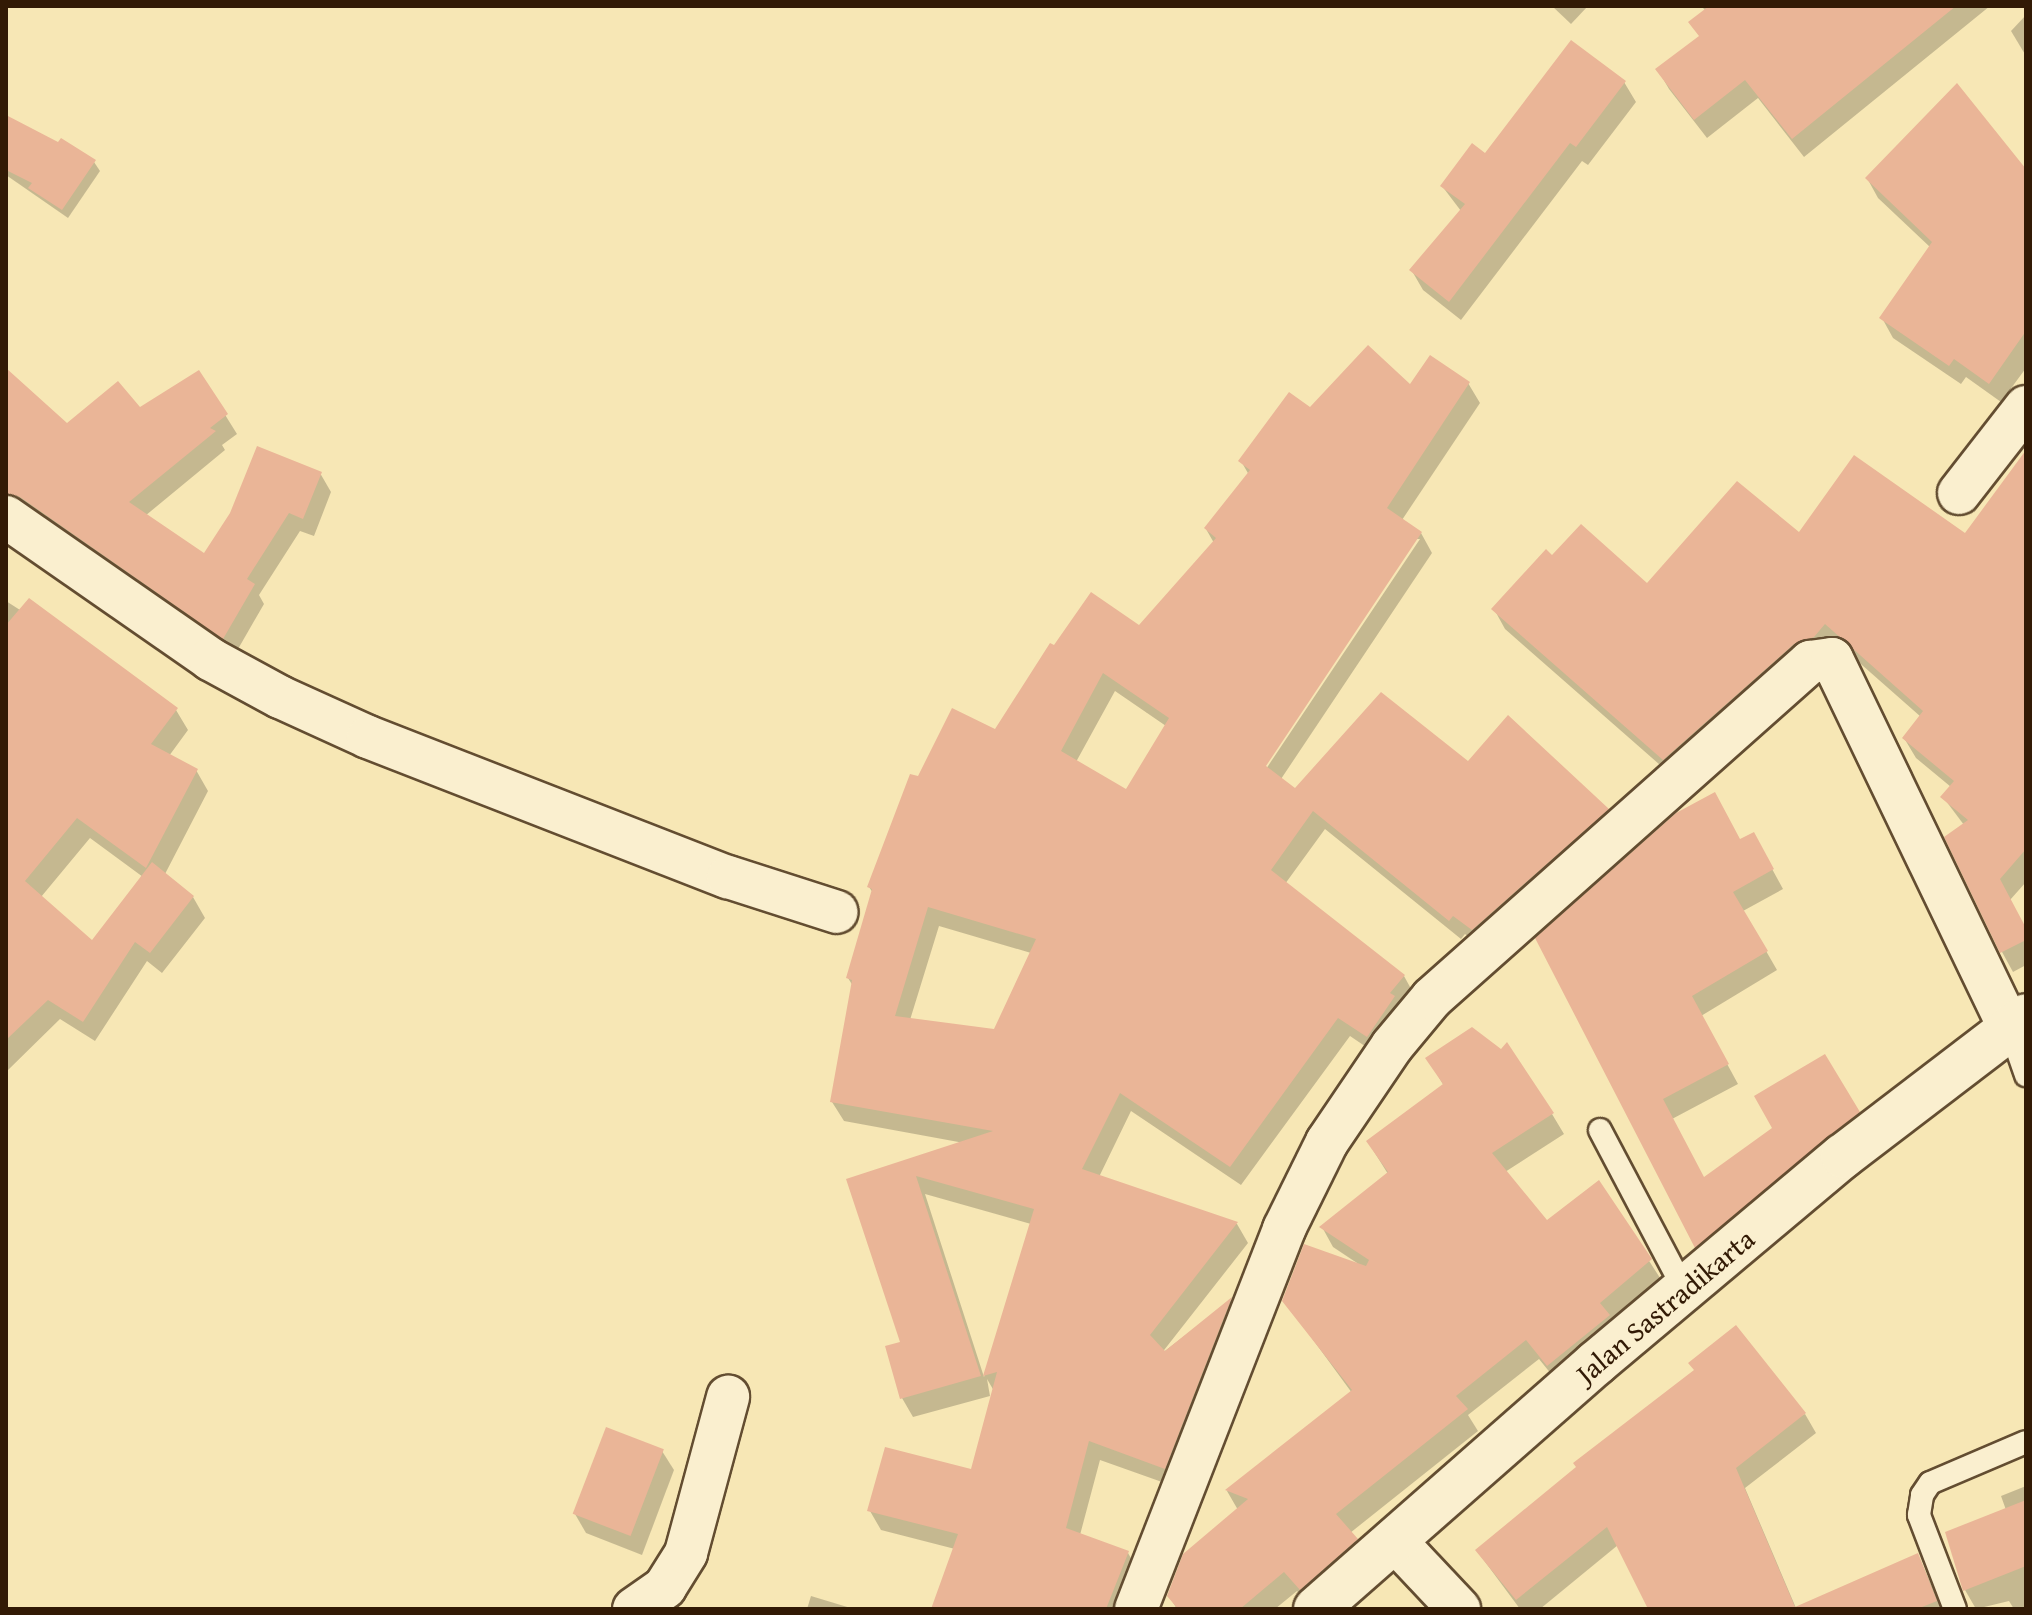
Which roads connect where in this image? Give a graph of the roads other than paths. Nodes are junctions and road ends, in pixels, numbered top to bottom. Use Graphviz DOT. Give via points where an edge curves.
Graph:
graph roads {
  1 [pos="2026,407"];
  2 [pos="1959,493"];
  3 [pos="6,517"];
  4 [pos="837,912"];
  5 [pos="2018,1022"];
  6 [pos="2026,1075"];
  7 [pos="1600,1130"];
  8 [pos="1684,1289"];
  9 [pos="728,1397"];
  10 [pos="2026,1442"];
  11 [pos="1394,1540"];
  12 [pos="634,1609"];
  13 [pos="1136,1609"];
  14 [pos="1316,1609"];
  15 [pos="1459,1609"];
  16 [pos="1955,1609"];
  1 -- 2 [label="street"];
  3 -- 4 [label="street" via="210,659 280,697 368,737 728,877"];
  5 -- 6 [label="lane"];
  5 -- 8 [label="street, Jalan Sastradikarta" via="1843,1156"];
  5 -- 13 [label="street" via="1832,659 1810,662 1432,998 1392,1046 1327,1142 1284,1229"];
  7 -- 8 [label="lane"];
  8 -- 11 [label="street, Jalan Sastradikarta"];
  9 -- 12 [label="street" via="686,1553 665,1587"];
  10 -- 16 [label="lane" via="1930,1483 1922,1495 1919,1515"];
  11 -- 14 [label="street, Jalan Sastradikarta"];
  11 -- 15 [label="street"];
}
